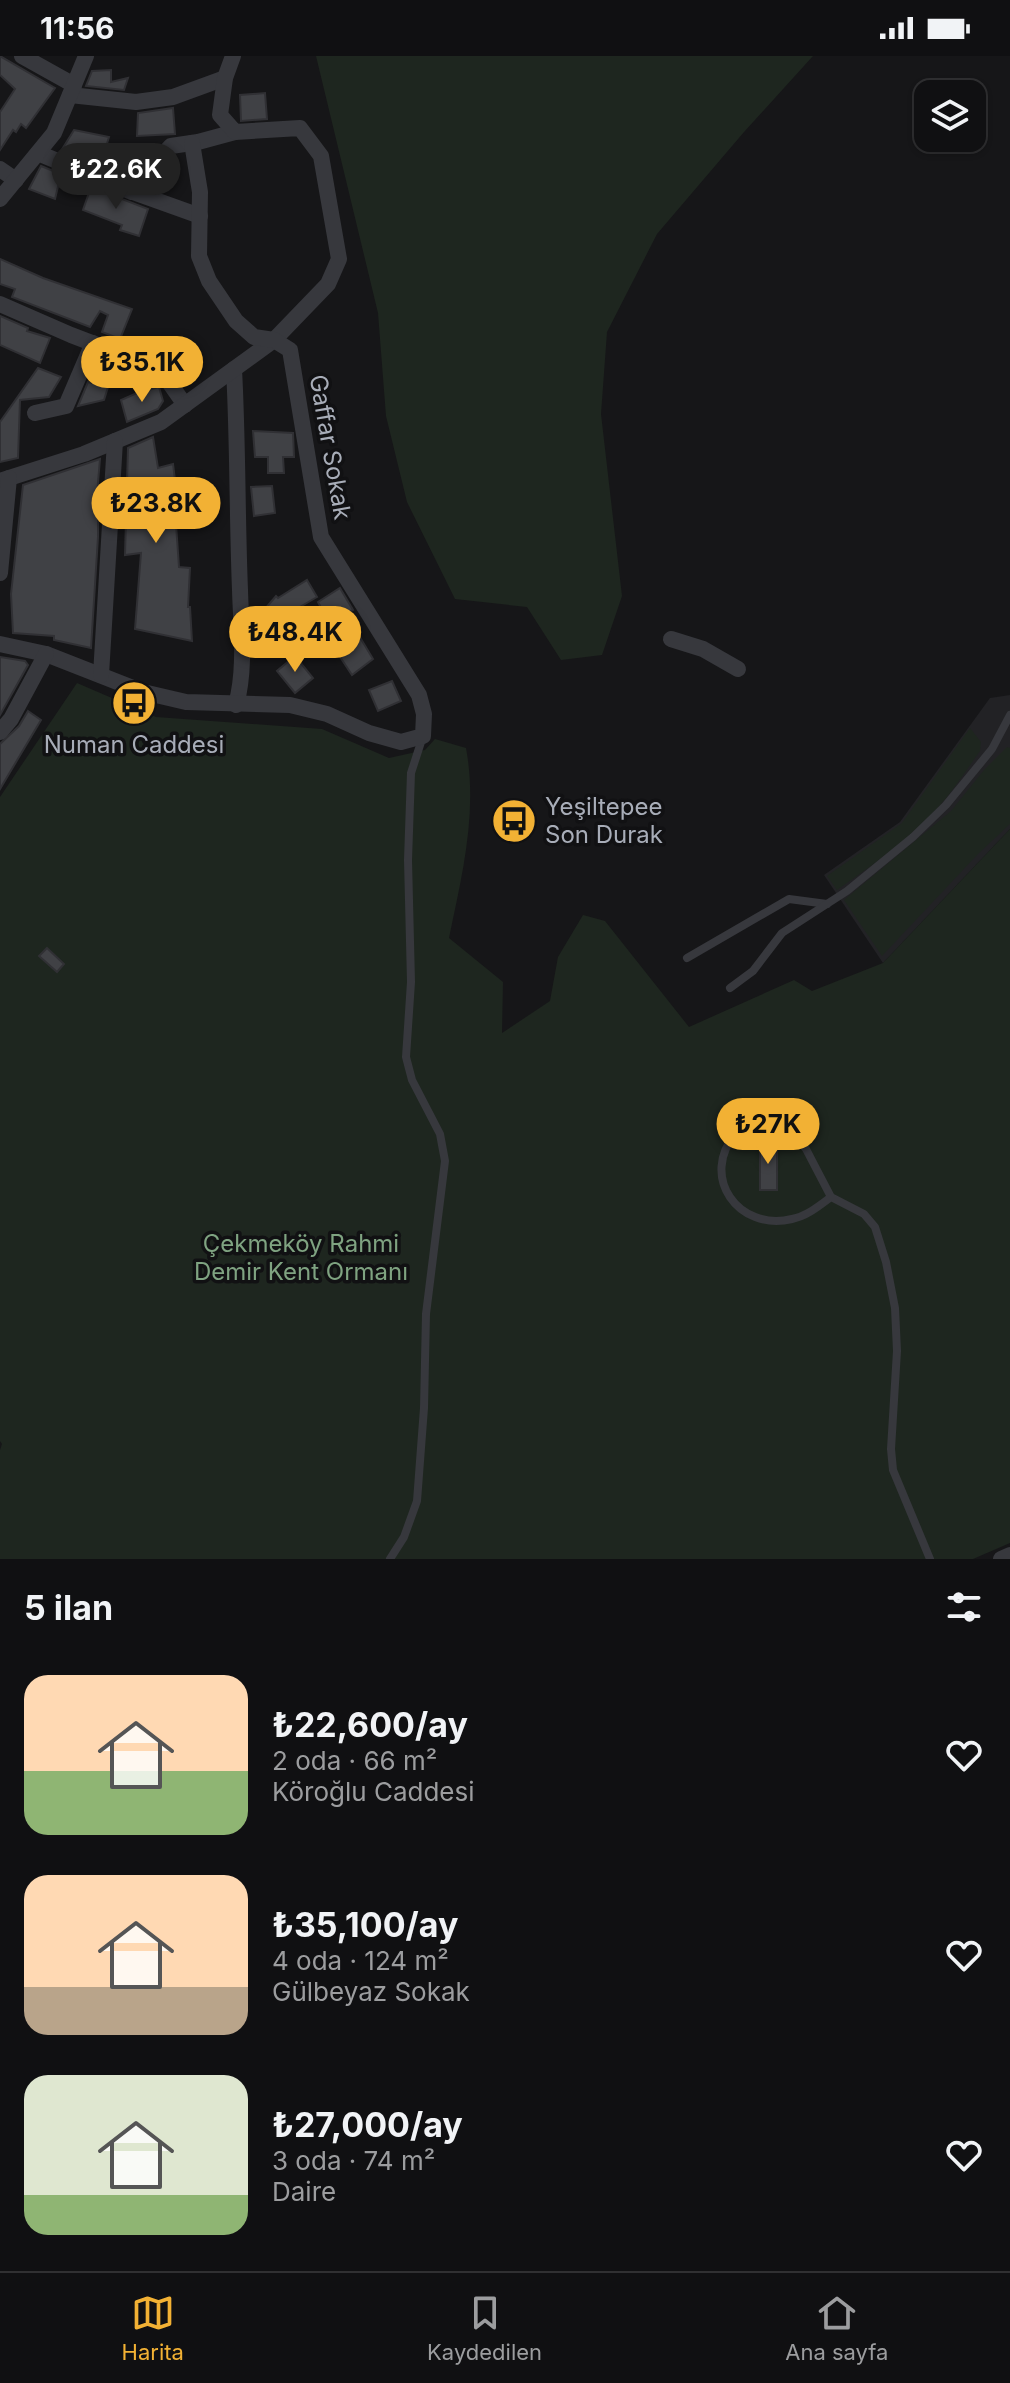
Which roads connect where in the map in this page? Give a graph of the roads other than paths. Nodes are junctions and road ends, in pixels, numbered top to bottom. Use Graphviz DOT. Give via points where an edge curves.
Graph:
graph roads {
  1 [pos="22,56"];
  2 [pos="86,56"];
  3 [pos="233,56"];
  4 [pos="225,78"];
  5 [pos="72,90"];
  6 [pos="235,132"];
  7 [pos="192,143"];
  8 [pos="38,153"];
  9 [pos="0,169"];
  10 [pos="16,180"];
  11 [pos="132,192"];
  12 [pos="0,199"];
  13 [pos="200,216"];
  14 [pos="0,304"];
  15 [pos="274,340"];
  16 [pos="93,343"];
  17 [pos="234,369"];
  18 [pos="185,405"];
  19 [pos="35,413"];
  20 [pos="115,441"];
  21 [pos="5,479"];
  22 [pos="0,573"];
  23 [pos="671,639"];
  24 [pos="0,644"];
  25 [pos="46,654"];
  26 [pos="738,669"];
  27 [pos="101,675"];
  28 [pos="236,705"];
  29 [pos="1010,715"];
  30 [pos="0,732"];
  31 [pos="1000,734"];
  32 [pos="423,736"];
  33 [pos="1010,739"];
  34 [pos="827,904"];
  35 [pos="687,958"];
  36 [pos="730,988"];
  37 [pos="831,1197"];
  38 [pos="1010,1555"];
  39 [pos="390,1559"];
  40 [pos="930,1559"];
  41 [pos="1001,1559"];
  1 -- 5 [label="street"];
  2 -- 5 [label="street"];
  3 -- 4 [label="street"];
  4 -- 5 [label="street" via="173,97 136,102"];
  4 -- 6 [label="street" via="220,115"];
  5 -- 8 [label="street" via="54,133"];
  6 -- 7 [label="street"];
  6 -- 15 [label="street" via="300,128 321,156 339,259 328,284"];
  7 -- 11 [label="street" via="171,146 145,190"];
  7 -- 13 [label="street"];
  8 -- 10 [label="street"];
  8 -- 11 [label="street"];
  9 -- 10 [label="street"];
  10 -- 12 [label="street"];
  11 -- 13 [label="street"];
  13 -- 15 [label="street" via="199,256 209,281 236,321 254,337"];
  14 -- 16 [label="street"];
  15 -- 17 [label="street"];
  15 -- 32 [label="street, Gaffar Sokak" via="290,350 321,537 419,695"];
  16 -- 18 [label="street" via="166,378"];
  16 -- 19 [label="street" via="66,406"];
  17 -- 18 [label="street"];
  17 -- 28 [label="street" via="241,612 241,689"];
  18 -- 20 [label="street" via="161,422"];
  20 -- 21 [label="street"];
  20 -- 27 [label="street"];
  21 -- 22 [label="street"];
  23 -- 26 [label="street"];
  24 -- 25 [label="street"];
  25 -- 27 [label="street"];
  25 -- 30 [label="street"];
  27 -- 28 [label="street" via="186,702"];
  28 -- 32 [label="street" via="290,705 401,742"];
  29 -- 31 [label="lane"];
  31 -- 33 [label="lane"];
  31 -- 34 [label="lane" via="946,805 902,847"];
  32 -- 39 [label="lane" via="411,773 406,1057 440,1134 445,1161 426,1314 417,1501"];
  34 -- 35 [label="lane" via="789,899"];
  34 -- 36 [label="lane" via="782,933 753,971"];
  37 -- 37 [label="lane" via="797,1138 769,1129 736,1133 725,1148 726,1191 748,1216 790,1220"];
  37 -- 40 [label="lane" via="864,1214 875,1227 886,1262 896,1337 893,1470"];
  38 -- 41 [label="street"];
}
